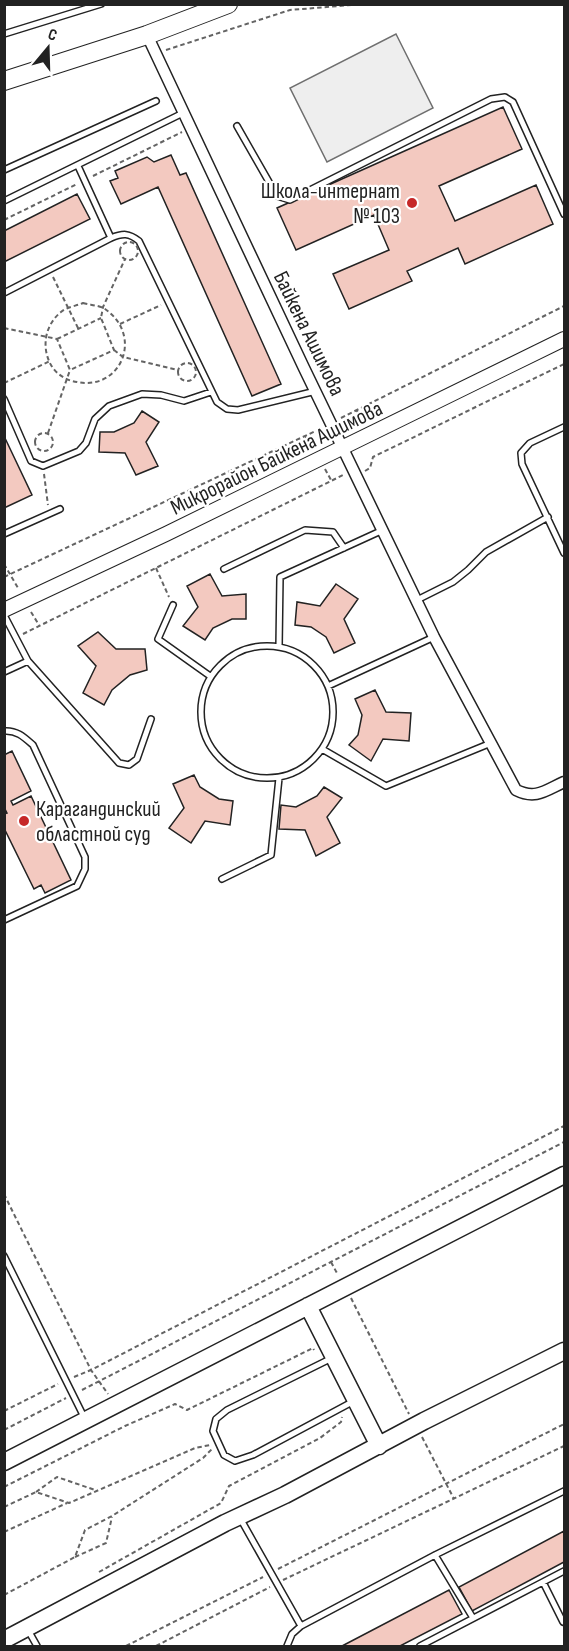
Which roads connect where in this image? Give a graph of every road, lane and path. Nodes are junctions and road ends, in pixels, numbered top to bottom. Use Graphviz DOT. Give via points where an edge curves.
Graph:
graph roads {
  1 [pos="101,4"];
  2 [pos="228,4"];
  3 [pos="364,4"];
  4 [pos="4,34"];
  5 [pos="147,35"];
  6 [pos="156,53"];
  7 [pos="4,81"];
  8 [pos="156,101"];
  9 [pos="184,113"];
  10 [pos="237,126"];
  11 [pos="190,129"];
  12 [pos="78,166"];
  13 [pos="4,170"];
  14 [pos="85,180"];
  15 [pos="4,201"];
  16 [pos="564,214"];
  17 [pos="4,220"];
  18 [pos="111,238"];
  19 [pos="126,259"];
  20 [pos="49,270"];
  21 [pos="4,293"];
  22 [pos="168,302"];
  23 [pos="564,306"];
  24 [pos="69,308"];
  25 [pos="103,308"];
  26 [pos="101,318"];
  27 [pos="120,324"];
  28 [pos="4,328"];
  29 [pos="78,328"];
  30 [pos="47,336"];
  31 [pos="57,339"];
  32 [pos="564,339"];
  33 [pos="114,350"];
  34 [pos="123,357"];
  35 [pos="50,361"];
  36 [pos="564,364"];
  37 [pos="70,370"];
  38 [pos="178,370"];
  39 [pos="68,381"];
  40 [pos="4,383"];
  41 [pos="316,391"];
  42 [pos="211,392"];
  43 [pos="4,399"];
  44 [pos="332,423"];
  45 [pos="564,428"];
  46 [pos="48,433"];
  47 [pos="344,448"];
  48 [pos="44,466"];
  49 [pos="357,475"];
  50 [pos="60,509"];
  51 [pos="49,514"];
  52 [pos="548,517"];
  53 [pos="383,530"];
  54 [pos="4,534"];
  55 [pos="344,548"];
  56 [pos="564,553"];
  57 [pos="4,564"];
  58 [pos="156,568"];
  59 [pos="224,569"];
  60 [pos="11,574"];
  61 [pos="4,577"];
  62 [pos="417,600"];
  63 [pos="173,605"];
  64 [pos="4,613"];
  65 [pos="434,637"];
  66 [pos="16,638"];
  67 [pos="279,647"];
  68 [pos="28,661"];
  69 [pos="4,672"];
  70 [pos="210,676"];
  71 [pos="328,686"];
  72 [pos="151,719"];
  73 [pos="4,732"];
  74 [pos="492,742"];
  75 [pos="322,749"];
  76 [pos="279,778"];
  77 [pos="564,782"];
  78 [pos="222,879"];
  79 [pos="4,920"];
  80 [pos="564,1126"];
  81 [pos="564,1142"];
  82 [pos="564,1175"];
  83 [pos="4,1194"];
  84 [pos="4,1256"];
  85 [pos="331,1262"];
  86 [pos="345,1287"];
  87 [pos="308,1306"];
  88 [pos="564,1351"];
  89 [pos="330,1359"];
  90 [pos="91,1370"];
  91 [pos="64,1380"];
  92 [pos="100,1381"];
  93 [pos="72,1395"];
  94 [pos="349,1404"];
  95 [pos="115,1405"];
  96 [pos="4,1411"];
  97 [pos="86,1420"];
  98 [pos="564,1424"];
  99 [pos="415,1426"];
  100 [pos="4,1430"];
  101 [pos="218,1443"];
  102 [pos="379,1446"];
  103 [pos="564,1446"];
  104 [pos="4,1462"];
  105 [pos="446,1484"];
  106 [pos="4,1487"];
  107 [pos="97,1490"];
  108 [pos="564,1491"];
  109 [pos="36,1492"];
  110 [pos="454,1498"];
  111 [pos="69,1503"];
  112 [pos="4,1507"];
  113 [pos="112,1516"];
  114 [pos="239,1516"];
  115 [pos="4,1532"];
  116 [pos="435,1555"];
  117 [pos="75,1557"];
  118 [pos="564,1571"];
  119 [pos="98,1572"];
  120 [pos="271,1573"];
  121 [pos="543,1582"];
  122 [pos="277,1583"];
  123 [pos="4,1595"];
  124 [pos="473,1618"];
  125 [pos="563,1622"];
  126 [pos="301,1626"];
  127 [pos="27,1629"];
  128 [pos="4,1640"];
  129 [pos="37,1647"];
  130 [pos="126,1647"];
  131 [pos="156,1647"];
  132 [pos="287,1647"];
  133 [pos="420,1647"];
  1 -- 4 [label="lane"];
  2 -- 5 [label="main road"];
  3 -- 6 [label="path" via="290,10"];
  5 -- 6 [label="street, Байкена Ашимова"];
  5 -- 7 [label="main road"];
  6 -- 9 [label="street, Байкена Ашимова"];
  8 -- 13 [label="lane"];
  9 -- 11 [label="street, Байкена Ашимова"];
  9 -- 12 [label="lane"];
  10 -- 16 [label="lane" via="277,196 290,200 491,99 505,97 513,102"];
  11 -- 14 [label="path"];
  11 -- 41 [label="street, Байкена Ашимова"];
  12 -- 14 [label="lane"];
  12 -- 15 [label="lane"];
  14 -- 17 [label="path"];
  14 -- 18 [label="lane"];
  18 -- 20 [label="lane"];
  18 -- 22 [label="lane" via="131,234 139,241"];
  19 -- 19 [label="path" via="138,255 134,243 121,247"];
  19 -- 25 [label="path"];
  20 -- 21 [label="lane"];
  20 -- 24 [label="path"];
  22 -- 27 [label="path"];
  22 -- 42 [label="lane"];
  23 -- 44 [label="path"];
  24 -- 25 [label="path" via="83,303"];
  24 -- 29 [label="path"];
  24 -- 30 [label="path" via="49,326"];
  25 -- 26 [label="path"];
  25 -- 27 [label="path"];
  26 -- 29 [label="path"];
  26 -- 33 [label="path"];
  27 -- 34 [label="path" via="126,341"];
  28 -- 30 [label="path"];
  29 -- 31 [label="path"];
  30 -- 31 [label="path"];
  30 -- 35 [label="path" via="45,347"];
  31 -- 37 [label="path"];
  32 -- 47 [label="street, Микрорайон Байкена Ашимова"];
  33 -- 34 [label="path"];
  33 -- 37 [label="path"];
  34 -- 38 [label="path"];
  34 -- 39 [label="path" via="109,378 89,385"];
  35 -- 39 [label="path"];
  35 -- 40 [label="path"];
  36 -- 49 [label="path" via="373,457 370,468"];
  37 -- 39 [label="path"];
  38 -- 38 [label="path" via="183,380 195,376 190,364 182,364"];
  39 -- 46 [label="path"];
  41 -- 42 [label="lane" via="238,410 222,406"];
  41 -- 44 [label="street, Байкена Ашимова"];
  42 -- 48 [label="lane" via="184,401 142,394 109,406 95,418 79,451"];
  43 -- 48 [label="lane" via="31,461"];
  44 -- 47 [label="street, Байкена Ашимова"];
  44 -- 60 [label="path"];
  45 -- 52 [label="lane" via="530,443 521,453 522,464"];
  46 -- 46 [label="path" via="35,438 40,451 52,446"];
  47 -- 49 [label="street, Байкена Ашимова"];
  47 -- 64 [label="street, Микрорайон Байкена Ашимова"];
  48 -- 51 [label="path"];
  49 -- 53 [label="street, Байкена Ашимова"];
  49 -- 58 [label="path" via="341,475"];
  50 -- 51 [label="lane"];
  51 -- 54 [label="lane"];
  52 -- 56 [label="lane"];
  52 -- 62 [label="lane" via="486,552 453,582"];
  53 -- 55 [label="lane"];
  53 -- 62 [label="street, Байкена Ашимова"];
  55 -- 59 [label="lane" via="333,532 305,530"];
  55 -- 67 [label="lane" via="280,577"];
  57 -- 60 [label="path"];
  58 -- 63 [label="path"];
  58 -- 66 [label="path"];
  60 -- 61 [label="path"];
  62 -- 65 [label="street, Байкена Ашимова"];
  63 -- 70 [label="lane" via="158,639"];
  64 -- 66 [label="lane"];
  65 -- 71 [label="lane"];
  65 -- 74 [label="street, Байкена Ашимова"];
  66 -- 68 [label="lane"];
  67 -- 70 [label="lane" via="244,649 225,660"];
  67 -- 71 [label="lane" via="307,659"];
  68 -- 69 [label="lane"];
  68 -- 72 [label="lane" via="119,763 129,765 137,759"];
  70 -- 76 [label="lane" via="202,697 200,719 206,740 218,758 236,771 257,778"];
  71 -- 75 [label="lane" via="334,717"];
  73 -- 79 [label="lane" via="22,735 33,745 85,857 85,869 77,886"];
  74 -- 75 [label="lane" via="386,786"];
  74 -- 77 [label="street, Байкена Ашимова" via="516,790 534,795"];
  75 -- 76 [label="lane" via="300,771"];
  76 -- 78 [label="lane" via="271,855"];
  80 -- 90 [label="path"];
  81 -- 85 [label="path"];
  82 -- 86 [label="main road"];
  83 -- 90 [label="path"];
  84 -- 91 [label="lane"];
  85 -- 86 [label="path"];
  85 -- 92 [label="path"];
  86 -- 87 [label="main road"];
  86 -- 99 [label="path"];
  87 -- 89 [label="main road"];
  87 -- 95 [label="main road"];
  88 -- 99 [label="main road"];
  89 -- 94 [label="main road"];
  89 -- 101 [label="lane" via="227,1410 214,1425"];
  89 -- 106 [label="path" via="313,1348 187,1410 175,1404 125,1426"];
  90 -- 91 [label="path"];
  90 -- 92 [label="path"];
  91 -- 93 [label="lane"];
  91 -- 96 [label="path"];
  92 -- 93 [label="path"];
  92 -- 95 [label="path"];
  93 -- 97 [label="lane"];
  93 -- 100 [label="path"];
  94 -- 101 [label="lane" via="235,1461 224,1455"];
  94 -- 102 [label="main road"];
  94 -- 119 [label="path" via="341,1422 320,1438 229,1486 221,1503"];
  95 -- 97 [label="main road"];
  97 -- 104 [label="main road"];
  98 -- 105 [label="path"];
  99 -- 102 [label="main road"];
  99 -- 105 [label="path"];
  101 -- 107 [label="path" via="195,1448"];
  101 -- 113 [label="path" via="202,1458"];
  102 -- 114 [label="main road"];
  103 -- 110 [label="path"];
  105 -- 110 [label="path"];
  105 -- 120 [label="path"];
  107 -- 109 [label="path" via="57,1477"];
  107 -- 111 [label="path"];
  108 -- 116 [label="lane"];
  109 -- 111 [label="path"];
  109 -- 112 [label="path"];
  110 -- 122 [label="path"];
  111 -- 115 [label="path"];
  113 -- 117 [label="path" via="85,1530"];
  113 -- 117 [label="path" via="106,1543"];
  114 -- 120 [label="lane"];
  114 -- 127 [label="main road"];
  116 -- 124 [label="lane"];
  116 -- 126 [label="lane"];
  117 -- 123 [label="path"];
  118 -- 121 [label="lane"];
  120 -- 122 [label="lane"];
  120 -- 130 [label="path"];
  121 -- 124 [label="lane"];
  121 -- 125 [label="lane"];
  122 -- 126 [label="lane"];
  122 -- 131 [label="path"];
  124 -- 133 [label="lane"];
  126 -- 132 [label="lane" via="292,1634"];
  127 -- 128 [label="main road"];
  127 -- 129 [label="lane"];
}
